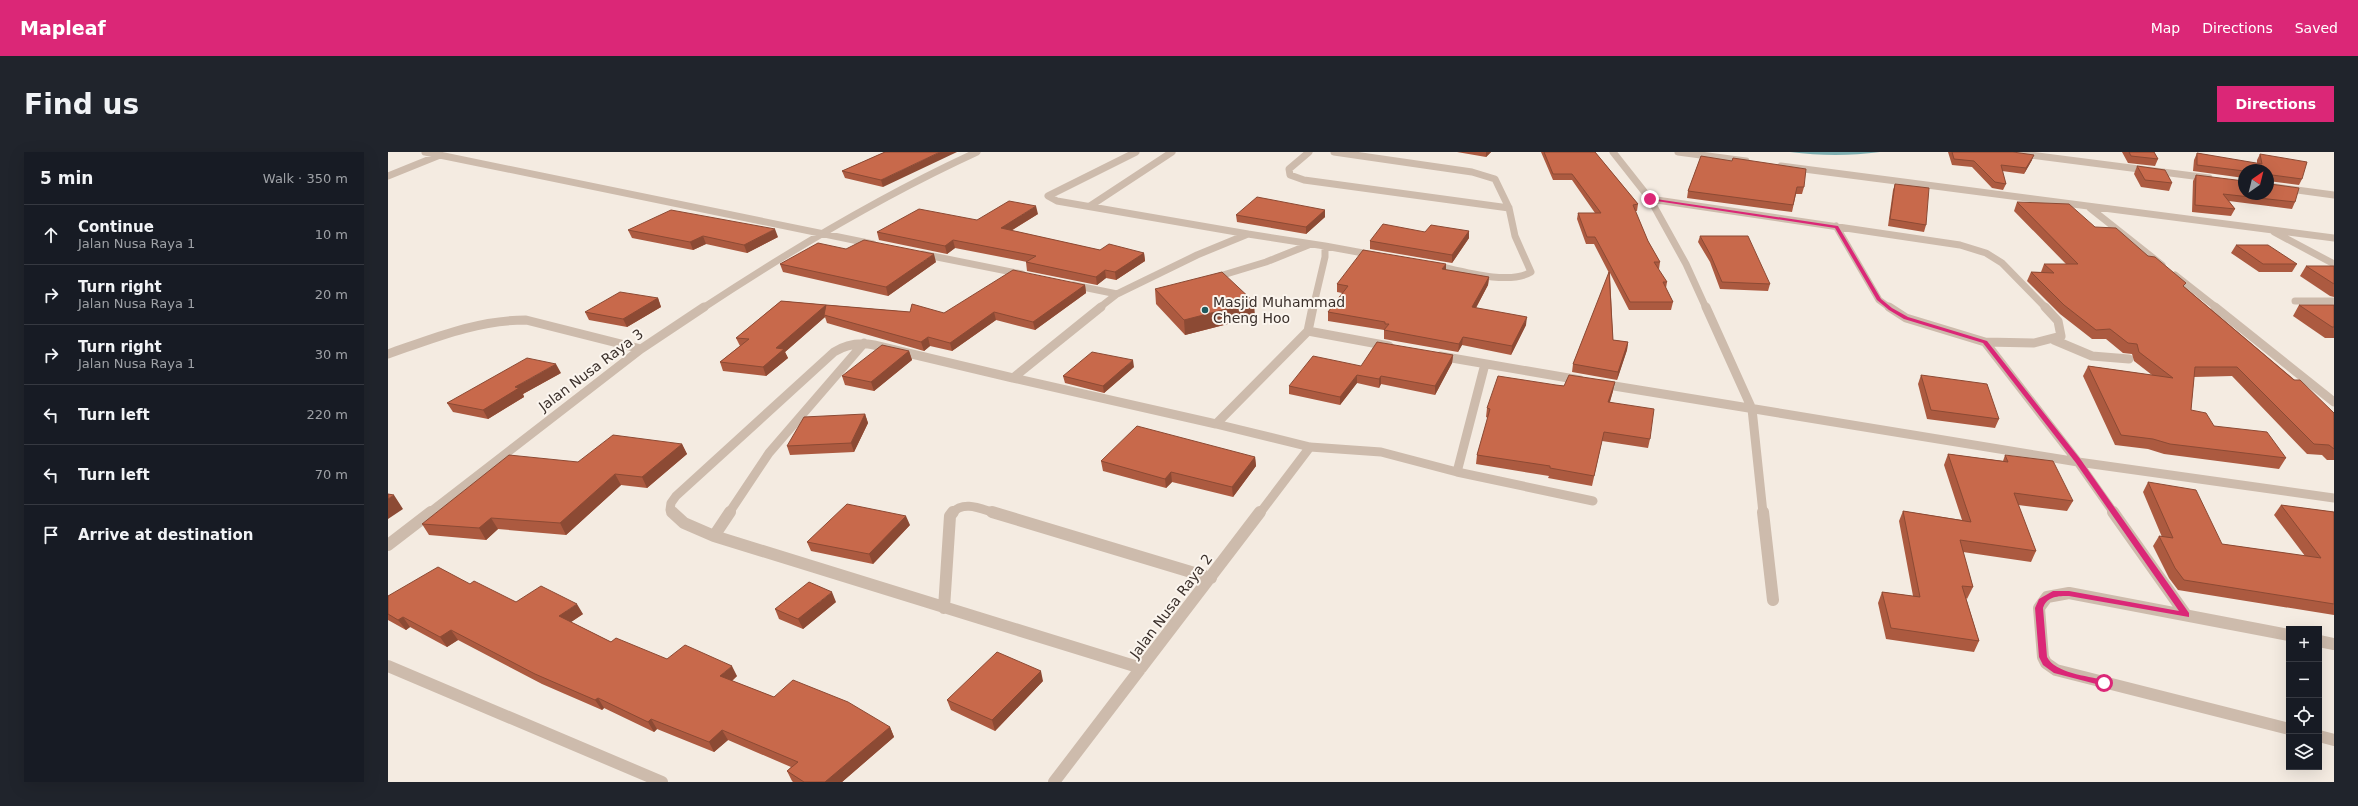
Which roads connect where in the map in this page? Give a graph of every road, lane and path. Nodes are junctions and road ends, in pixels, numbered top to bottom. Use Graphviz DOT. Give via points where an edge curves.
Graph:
graph roads {
  1 [pos="425,152"];
  2 [pos="449,152"];
  3 [pos="977,152"];
  4 [pos="1136,152"];
  5 [pos="1172,152"];
  6 [pos="1309,152"];
  7 [pos="1334,152"];
  8 [pos="1613,152"];
  9 [pos="1678,152"];
  10 [pos="2007,152"];
  11 [pos="2066,152"];
  12 [pos="440,155"];
  13 [pos="2069,160"];
  14 [pos="1757,163"];
  15 [pos="1773,165"];
  16 [pos="388,176"];
  17 [pos="2214,179"];
  18 [pos="2274,187"];
  19 [pos="2334,195"];
  20 [pos="1650,199"];
  21 [pos="1090,206"];
  22 [pos="2089,207"];
  23 [pos="1509,208"];
  24 [pos="1836,226"];
  25 [pos="2268,230"];
  26 [pos="822,234"];
  27 [pos="1248,234"];
  28 [pos="2334,238"];
  29 [pos="1311,244"];
  30 [pos="884,246"];
  31 [pos="1324,246"];
  32 [pos="916,253"];
  33 [pos="1379,256"];
  34 [pos="1425,264"];
  35 [pos="2334,264"];
  36 [pos="1032,276"];
  37 [pos="1205,280"];
  38 [pos="1063,283"];
  39 [pos="1117,294"];
  40 [pos="2295,301"];
  41 [pos="2334,301"];
  42 [pos="1308,331"];
  43 [pos="2054,340"];
  44 [pos="1985,342"];
  45 [pos="864,343"];
  46 [pos="1400,348"];
  47 [pos="641,349"];
  48 [pos="388,354"];
  49 [pos="1431,354"];
  50 [pos="2129,359"];
  51 [pos="1485,364"];
  52 [pos="1013,378"];
  53 [pos="2334,402"];
  54 [pos="1752,409"];
  55 [pos="1216,424"];
  56 [pos="1310,447"];
  57 [pos="2078,462"];
  58 [pos="1457,472"];
  59 [pos="2334,498"];
  60 [pos="1593,501"];
  61 [pos="714,536"];
  62 [pos="388,545"];
  63 [pos="1211,578"];
  64 [pos="1773,600"];
  65 [pos="944,608"];
  66 [pos="2186,615"];
  67 [pos="2286,634"];
  68 [pos="2322,642"];
  69 [pos="2334,644"];
  70 [pos="388,666"];
  71 [pos="1141,668"];
  72 [pos="2286,728"];
  73 [pos="2322,737"];
  74 [pos="2334,740"];
  75 [pos="662,782"];
  76 [pos="1054,782"];
  1 -- 12 [label="street"];
  2 -- 12 [label="street"];
  3 -- 26 [label="street, Jalan Nusa Raya 3" via="916,180"];
  4 -- 21 [label="street" via="1048,196 1057,201"];
  5 -- 21 [label="street"];
  6 -- 23 [label="street" via="1289,169 1290,175 1304,180"];
  7 -- 23 [label="street" via="1489,176 1494,179"];
  8 -- 20 [label="street"];
  9 -- 14 [label="street"];
  10 -- 13 [label="street"];
  11 -- 13 [label="street"];
  12 -- 16 [label="street"];
  12 -- 26 [label="street"];
  13 -- 17 [label="street"];
  15 -- 22 [label="street"];
  18 -- 19 [label="street"];
  20 -- 24 [label="street"];
  20 -- 54 [label="street" via="1686,264"];
  21 -- 27 [label="street"];
  22 -- 25 [label="street"];
  22 -- 53 [label="street"];
  23 -- 34 [label="street" via="1515,236 1531,272 1529,275 1524,278 1510,278"];
  24 -- 43 [label="street" via="1960,246 1986,253 2002,263 2058,321 2061,336"];
  24 -- 44 [label="street" via="1879,300 1912,320"];
  25 -- 28 [label="street"];
  25 -- 35 [label="street"];
  26 -- 30 [label="street"];
  26 -- 47 [label="street, Jalan Nusa Raya 3" via="782,256"];
  27 -- 29 [label="street"];
  27 -- 39 [label="street" via="1197,255"];
  29 -- 31 [label="street"];
  29 -- 37 [label="street" via="1266,262"];
  31 -- 33 [label="street"];
  31 -- 42 [label="street" via="1325,257"];
  32 -- 36 [label="street"];
  38 -- 39 [label="street"];
  39 -- 52 [label="street"];
  40 -- 41 [label="street"];
  42 -- 46 [label="street"];
  42 -- 55 [label="street"];
  43 -- 44 [label="street"];
  43 -- 50 [label="street" via="2092,356"];
  44 -- 57 [label="street"];
  45 -- 52 [label="street"];
  45 -- 61 [label="street" via="769,453"];
  45 -- 61 [label="street" via="846,345 834,352 671,503 670,510 684,523"];
  47 -- 48 [label="street" via="526,320 511,319 471,326"];
  47 -- 62 [label="street, Jalan Nusa Raya 3"];
  49 -- 51 [label="street"];
  51 -- 54 [label="street"];
  51 -- 58 [label="street"];
  52 -- 55 [label="street"];
  54 -- 57 [label="street"];
  54 -- 64 [label="street"];
  55 -- 56 [label="street"];
  56 -- 58 [label="street" via="1381,452"];
  56 -- 63 [label="street, Jalan Nusa Raya 2"];
  57 -- 59 [label="street"];
  57 -- 66 [label="street"];
  58 -- 60 [label="street"];
  61 -- 65 [label="street"];
  63 -- 65 [label="street" via="972,506 963,506 954,510 950,516"];
  63 -- 71 [label="street, Jalan Nusa Raya 2"];
  65 -- 71 [label="street"];
  66 -- 67 [label="street"];
  66 -- 72 [label="street" via="2069,593 2053,593 2042,601 2039,608 2043,657 2046,663 2056,670"];
  68 -- 69 [label="street"];
  70 -- 75 [label="street"];
  71 -- 76 [label="street, Jalan Nusa Raya 2"];
  73 -- 74 [label="street"];
}
